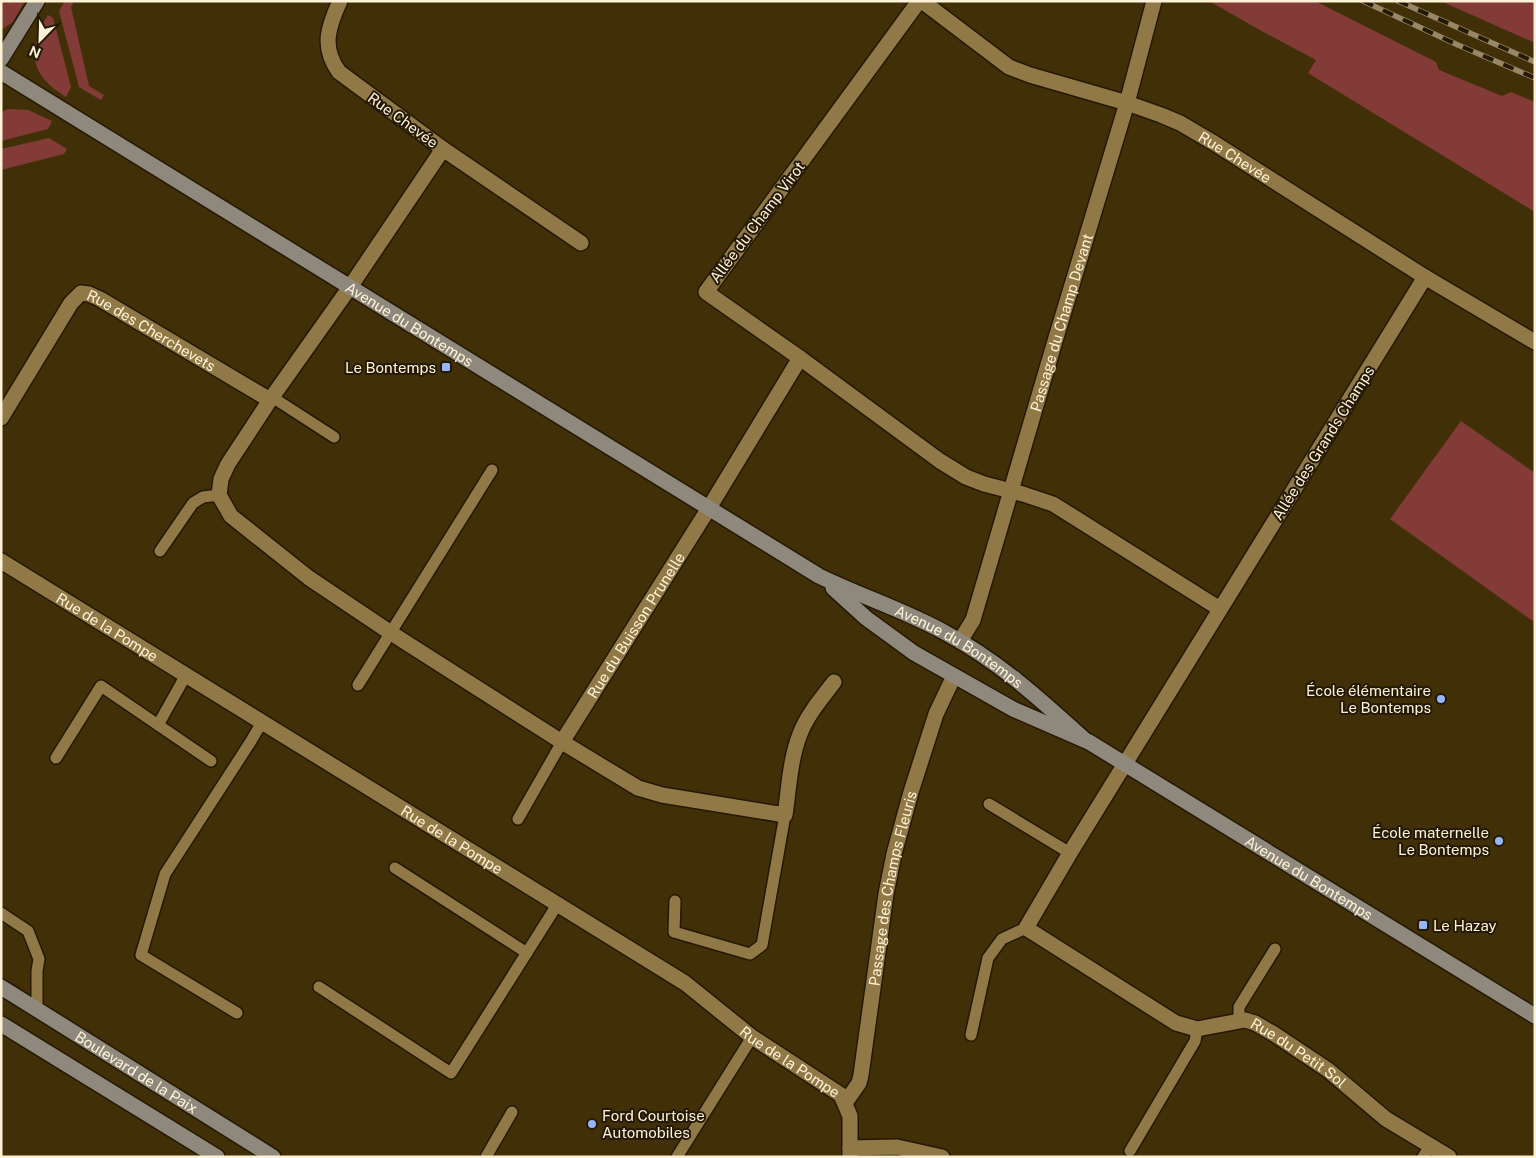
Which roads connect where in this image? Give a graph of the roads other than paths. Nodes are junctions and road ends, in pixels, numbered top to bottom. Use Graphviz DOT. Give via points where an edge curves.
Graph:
graph roads {
  1 [pos="37,1"];
  2 [pos="340,1"];
  3 [pos="920,1"];
  4 [pos="1154,1"];
  5 [pos="1,60"];
  6 [pos="1,72"];
  7 [pos="1127,103"];
  8 [pos="443,149"];
  9 [pos="581,243"];
  10 [pos="1425,276"];
  11 [pos="350,287"];
  12 [pos="1535,342"];
  13 [pos="800,358"];
  14 [pos="271,398"];
  15 [pos="1,418"];
  16 [pos="334,436"];
  17 [pos="492,470"];
  18 [pos="1011,491"];
  19 [pos="219,495"];
  20 [pos="708,508"];
  21 [pos="160,552"];
  22 [pos="1,561"];
  23 [pos="818,576"];
  24 [pos="1220,609"];
  25 [pos="391,633"];
  26 [pos="960,641"];
  27 [pos="186,675"];
  28 [pos="954,676"];
  29 [pos="834,682"];
  30 [pos="358,685"];
  31 [pos="262,722"];
  32 [pos="158,725"];
  33 [pos="1084,739"];
  34 [pos="562,742"];
  35 [pos="56,758"];
  36 [pos="211,761"];
  37 [pos="1125,764"];
  38 [pos="989,804"];
  39 [pos="785,815"];
  40 [pos="518,819"];
  41 [pos="1070,854"];
  42 [pos="395,868"];
  43 [pos="675,901"];
  44 [pos="557,905"];
  45 [pos="1,913"];
  46 [pos="1026,928"];
  47 [pos="1274,949"];
  48 [pos="526,953"];
  49 [pos="1,987"];
  50 [pos="319,987"];
  51 [pos="37,1010"];
  52 [pos="237,1013"];
  53 [pos="1535,1016"];
  54 [pos="1238,1020"];
  55 [pos="1,1024"];
  56 [pos="1198,1029"];
  57 [pos="971,1035"];
  58 [pos="752,1037"];
  59 [pos="845,1103"];
  60 [pos="512,1112"];
  61 [pos="1130,1151"];
  62 [pos="1426,1151"];
  63 [pos="850,1152"];
  64 [pos="217,1157"];
  65 [pos="273,1157"];
  66 [pos="486,1157"];
  67 [pos="677,1157"];
  68 [pos="942,1157"];
  69 [pos="1449,1157"];
  1 -- 5 [label="street"];
  2 -- 8 [label="street, Rue Chevée" via="327,38 332,62 339,72"];
  3 -- 7 [label="street, Rue Chevée" via="1009,67"];
  3 -- 13 [label="street, Allée du Champ Virot" via="706,292"];
  4 -- 7 [label="street, Passage du Champ Devant"];
  6 -- 11 [label="street, Avenue du Bontemps"];
  7 -- 10 [label="street, Rue Chevée" via="1180,123"];
  7 -- 18 [label="street, Passage du Champ Devant"];
  8 -- 9 [label="street"];
  8 -- 11 [label="street, Rue Chevée"];
  10 -- 12 [label="street, Rue Chevée"];
  10 -- 24 [label="street, Allée des Grands Champs"];
  11 -- 14 [label="street"];
  11 -- 20 [label="street, Avenue du Bontemps"];
  13 -- 18 [label="street, Allée du Champ Virot" via="940,461 966,477"];
  13 -- 20 [label="street, Rue du Buisson Prunelle"];
  14 -- 15 [label="street, Rue des Cherchevets" via="100,299 81,293"];
  14 -- 16 [label="lane, Rue des Cherchevets"];
  14 -- 19 [label="street" via="228,464 221,479"];
  17 -- 25 [label="lane"];
  18 -- 24 [label="street" via="1053,504"];
  18 -- 26 [label="street, Passage du Champ Devant" via="973,620"];
  19 -- 21 [label="lane" via="203,497 193,503"];
  19 -- 25 [label="street" via="231,516 309,578"];
  20 -- 23 [label="street, Avenue du Bontemps"];
  20 -- 34 [label="street, Rue du Buisson Prunelle"];
  22 -- 27 [label="street, Rue de la Pompe"];
  23 -- 26 [label="street, Avenue du Bontemps"];
  23 -- 28 [label="street, Avenue du Bontemps" via="891,637"];
  24 -- 37 [label="street, Allée des Grands Champs"];
  25 -- 30 [label="lane"];
  25 -- 34 [label="street"];
  26 -- 33 [label="street, Avenue du Bontemps" via="1032,692"];
  27 -- 31 [label="street, Rue de la Pompe"];
  27 -- 32 [label="lane"];
  28 -- 33 [label="street, Avenue du Bontemps" via="1013,709"];
  28 -- 59 [label="street, Passage des Champs Fleuris" via="936,714 894,854 861,1075"];
  29 -- 39 [label="street" via="800,733"];
  31 -- 44 [label="street, Rue de la Pompe"];
  31 -- 52 [label="lane" via="165,874 141,955"];
  32 -- 35 [label="lane" via="101,686"];
  32 -- 36 [label="lane"];
  33 -- 37 [label="street, Avenue du Bontemps"];
  34 -- 39 [label="street" via="638,788 662,795"];
  34 -- 40 [label="lane, Rue du Buisson Prunelle"];
  37 -- 41 [label="street"];
  37 -- 53 [label="street, Avenue du Bontemps"];
  38 -- 41 [label="lane"];
  39 -- 43 [label="lane" via="762,945 750,954 674,932"];
  41 -- 46 [label="street"];
  42 -- 48 [label="lane"];
  44 -- 48 [label="lane"];
  44 -- 58 [label="street, Rue de la Pompe" via="685,983"];
  45 -- 51 [label="lane" via="28,931 40,959"];
  46 -- 56 [label="street, Rue du Petit Sol" via="1176,1023"];
  46 -- 57 [label="lane" via="1002,939 988,958"];
  47 -- 54 [label="lane" via="1239,1007"];
  48 -- 50 [label="lane" via="451,1073"];
  49 -- 51 [label="street, Boulevard de la Paix"];
  51 -- 65 [label="street, Boulevard de la Paix"];
  54 -- 56 [label="street, Rue du Petit Sol"];
  54 -- 62 [label="street, Rue du Petit Sol" via="1255,1023 1328,1070"];
  55 -- 64 [label="street, Boulevard de la Paix"];
  56 -- 61 [label="lane" via="1195,1041"];
  58 -- 59 [label="street, Rue de la Pompe" via="841,1095"];
  58 -- 67 [label="lane"];
  59 -- 63 [label="street, Rue de la Pompe" via="850,1116"];
  60 -- 66 [label="lane"];
  62 -- 69 [label="street, Rue du Petit Sol"];
  63 -- 68 [label="street" via="897,1147"];
}
